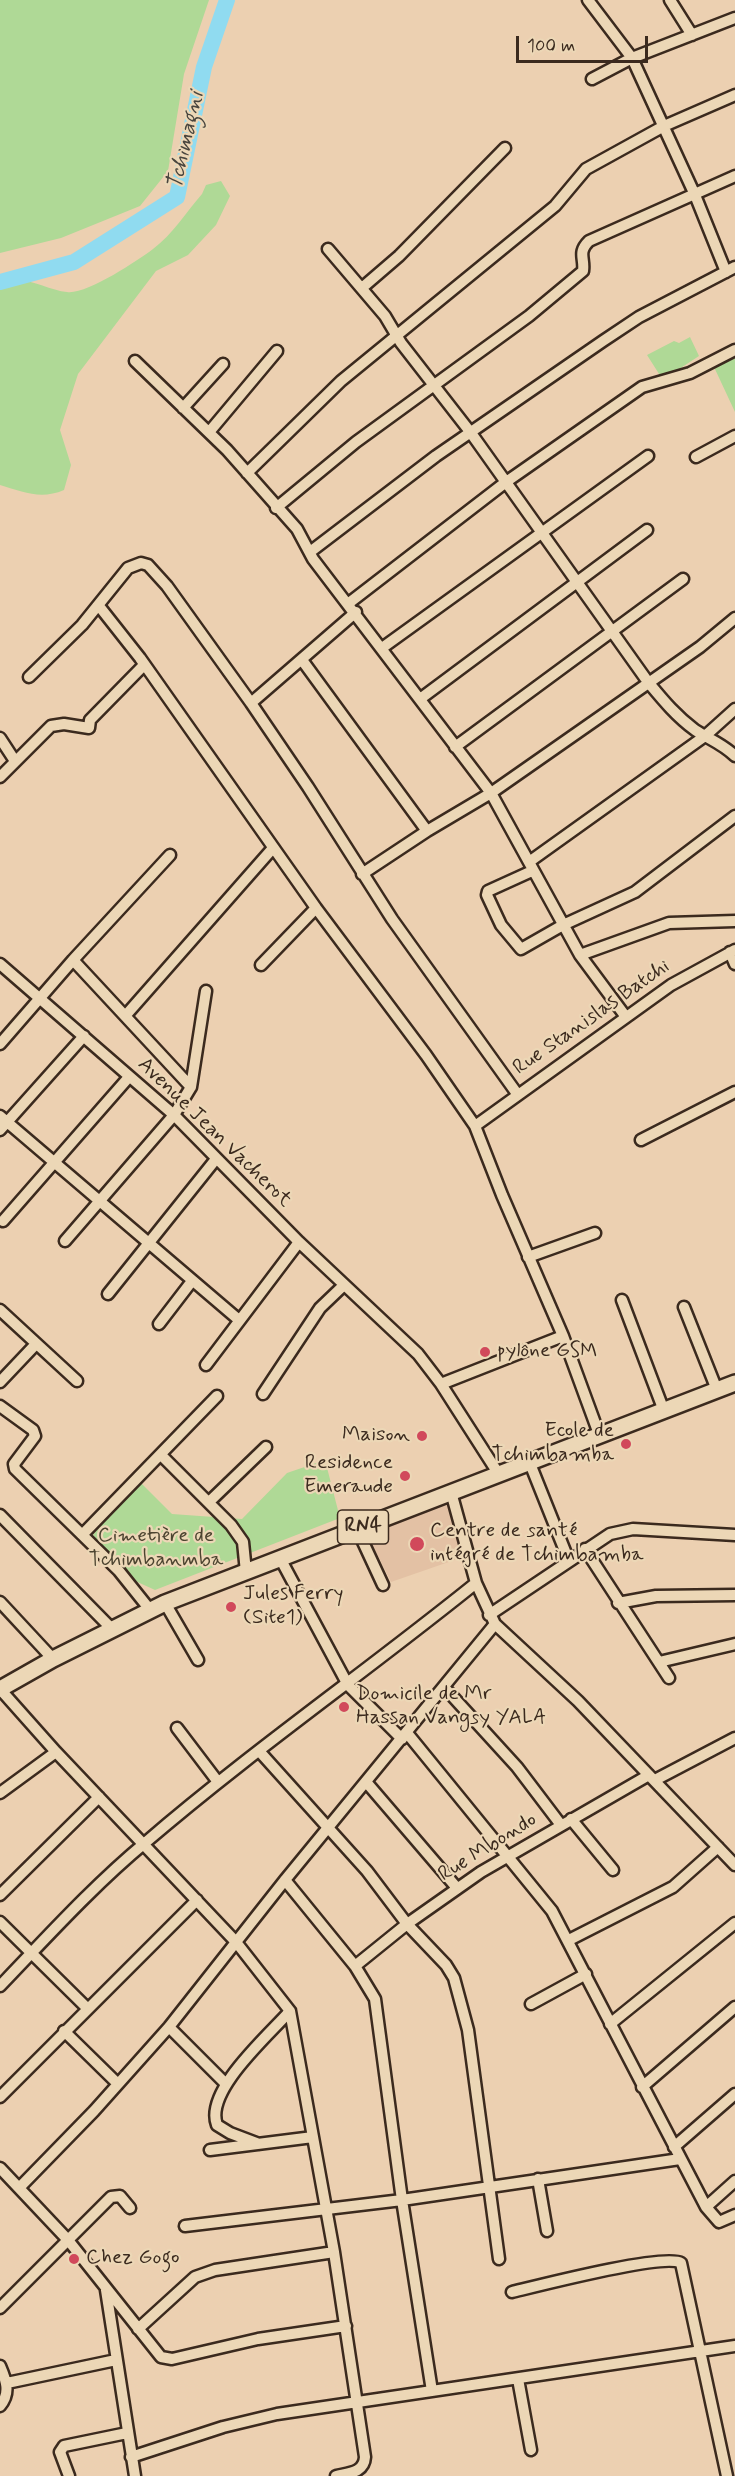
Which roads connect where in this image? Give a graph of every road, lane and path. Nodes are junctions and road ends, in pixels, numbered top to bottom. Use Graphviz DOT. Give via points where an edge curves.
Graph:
graph roads {
  1 [pos="588,0"];
  2 [pos="670,0"];
  3 [pos="735,18"];
  4 [pos="692,34"];
  5 [pos="632,58"];
  6 [pos="592,79"];
  7 [pos="735,95"];
  8 [pos="664,126"];
  9 [pos="505,148"];
  10 [pos="735,177"];
  11 [pos="695,195"];
  12 [pos="328,249"];
  13 [pos="731,269"];
  14 [pos="363,287"];
  15 [pos="397,338"];
  16 [pos="735,350"];
  17 [pos="277,351"];
  18 [pos="135,361"];
  19 [pos="223,364"];
  20 [pos="436,385"];
  21 [pos="183,408"];
  22 [pos="210,431"];
  23 [pos="471,433"];
  24 [pos="735,436"];
  25 [pos="648,456"];
  26 [pos="696,457"];
  27 [pos="247,473"];
  28 [pos="506,482"];
  29 [pos="276,508"];
  30 [pos="647,530"];
  31 [pos="543,533"];
  32 [pos="310,552"];
  33 [pos="683,579"];
  34 [pos="578,581"];
  35 [pos="99,606"];
  36 [pos="352,607"];
  37 [pos="735,618"];
  38 [pos="614,630"];
  39 [pos="382,648"];
  40 [pos="302,660"];
  41 [pos="144,665"];
  42 [pos="29,677"];
  43 [pos="648,682"];
  44 [pos="420,699"];
  45 [pos="250,704"];
  46 [pos="735,710"];
  47 [pos="705,736"];
  48 [pos="0,738"];
  49 [pos="455,747"];
  50 [pos="735,756"];
  51 [pos="15,761"];
  52 [pos="0,777"];
  53 [pos="491,793"];
  54 [pos="735,816"];
  55 [pos="427,831"];
  56 [pos="273,849"];
  57 [pos="170,855"];
  58 [pos="530,867"];
  59 [pos="362,874"];
  60 [pos="316,908"];
  61 [pos="735,921"];
  62 [pos="563,925"];
  63 [pos="732,951"];
  64 [pos="579,955"];
  65 [pos="73,960"];
  66 [pos="0,964"];
  67 [pos="735,964"];
  68 [pos="261,965"];
  69 [pos="206,991"];
  70 [pos="38,999"];
  71 [pos="126,1015"];
  72 [pos="626,1017"];
  73 [pos="84,1036"];
  74 [pos="0,1044"];
  75 [pos="129,1077"];
  76 [pos="191,1087"];
  77 [pos="735,1092"];
  78 [pos="518,1095"];
  79 [pos="174,1115"];
  80 [pos="2,1123"];
  81 [pos="476,1126"];
  82 [pos="641,1140"];
  83 [pos="216,1159"];
  84 [pos="54,1162"];
  85 [pos="100,1199"];
  86 [pos="3,1221"];
  87 [pos="595,1233"];
  88 [pos="65,1241"];
  89 [pos="147,1242"];
  90 [pos="299,1242"];
  91 [pos="528,1257"];
  92 [pos="192,1281"];
  93 [pos="344,1285"];
  94 [pos="108,1294"];
  95 [pos="622,1300"];
  96 [pos="684,1307"];
  97 [pos="0,1310"];
  98 [pos="239,1320"];
  99 [pos="159,1324"];
  100 [pos="563,1336"];
  101 [pos="36,1344"];
  102 [pos="206,1365"];
  103 [pos="77,1381"];
  104 [pos="0,1382"];
  105 [pos="735,1383"];
  106 [pos="441,1384"];
  107 [pos="717,1390"];
  108 [pos="263,1394"];
  109 [pos="217,1396"];
  110 [pos="0,1406"];
  111 [pos="664,1411"];
  112 [pos="599,1434"];
  113 [pos="266,1447"];
  114 [pos="161,1455"];
  115 [pos="530,1461"];
  116 [pos="498,1473"];
  117 [pos="451,1492"];
  118 [pos="209,1502"];
  119 [pos="0,1515"];
  120 [pos="357,1529"];
  121 [pos="83,1534"];
  122 [pos="735,1535"];
  123 [pos="585,1549"];
  124 [pos="281,1560"];
  125 [pos="569,1561"];
  126 [pos="246,1572"];
  127 [pos="476,1583"];
  128 [pos="383,1585"];
  129 [pos="735,1595"];
  130 [pos="0,1602"];
  131 [pos="618,1603"];
  132 [pos="165,1604"];
  133 [pos="151,1611"];
  134 [pos="492,1620"];
  135 [pos="112,1629"];
  136 [pos="735,1644"];
  137 [pos="53,1659"];
  138 [pos="198,1660"];
  139 [pos="658,1662"];
  140 [pos="669,1678"];
  141 [pos="2,1685"];
  142 [pos="348,1685"];
  143 [pos="444,1687"];
  144 [pos="177,1728"];
  145 [pos="404,1736"];
  146 [pos="735,1738"];
  147 [pos="56,1752"];
  148 [pos="260,1752"];
  149 [pos="652,1778"];
  150 [pos="218,1782"];
  151 [pos="367,1783"];
  152 [pos="0,1793"];
  153 [pos="99,1797"];
  154 [pos="571,1819"];
  155 [pos="561,1825"];
  156 [pos="328,1829"];
  157 [pos="143,1844"];
  158 [pos="718,1847"];
  159 [pos="508,1855"];
  160 [pos="735,1866"];
  161 [pos="613,1870"];
  162 [pos="285,1880"];
  163 [pos="457,1888"];
  164 [pos="0,1895"];
  165 [pos="197,1900"];
  166 [pos="0,1922"];
  167 [pos="735,1923"];
  168 [pos="407,1924"];
  169 [pos="569,1940"];
  170 [pos="236,1942"];
  171 [pos="32,1953"];
  172 [pos="355,1966"];
  173 [pos="586,1974"];
  174 [pos="0,1986"];
  175 [pos="531,2004"];
  176 [pos="735,2007"];
  177 [pos="87,2008"];
  178 [pos="290,2011"];
  179 [pos="610,2024"];
  180 [pos="169,2027"];
  181 [pos="64,2031"];
  182 [pos="225,2083"];
  183 [pos="118,2084"];
  184 [pos="642,2087"];
  185 [pos="735,2094"];
  186 [pos="0,2097"];
  187 [pos="313,2137"];
  188 [pos="259,2144"];
  189 [pos="674,2147"];
  190 [pos="210,2150"];
  191 [pos="680,2159"];
  192 [pos="0,2168"];
  193 [pos="538,2179"];
  194 [pos="735,2181"];
  195 [pos="489,2186"];
  196 [pos="20,2188"];
  197 [pos="402,2200"];
  198 [pos="706,2206"];
  199 [pos="130,2208"];
  200 [pos="327,2210"];
  201 [pos="735,2215"];
  202 [pos="185,2226"];
  203 [pos="547,2231"];
  204 [pos="68,2240"];
  205 [pos="334,2252"];
  206 [pos="499,2259"];
  207 [pos="106,2290"];
  208 [pos="512,2292"];
  209 [pos="0,2308"];
  210 [pos="346,2326"];
  211 [pos="138,2329"];
  212 [pos="735,2346"];
  213 [pos="702,2351"];
  214 [pos="116,2360"];
  215 [pos="0,2366"];
  216 [pos="518,2379"];
  217 [pos="7,2383"];
  218 [pos="432,2391"];
  219 [pos="357,2402"];
  220 [pos="0,2406"];
  221 [pos="127,2433"];
  222 [pos="531,2450"];
  223 [pos="131,2457"];
  224 [pos="69,2476"];
  225 [pos="135,2476"];
  226 [pos="336,2476"];
  227 [pos="727,2476"];
  1 -- 5 [label="street"];
  2 -- 4 [label="street"];
  3 -- 4 [label="street"];
  4 -- 5 [label="street"];
  5 -- 6 [label="street"];
  5 -- 8 [label="street"];
  7 -- 8 [label="street"];
  8 -- 11 [label="street"];
  8 -- 15 [label="street" via="586,169 555,206"];
  9 -- 14 [label="street" via="399,256"];
  10 -- 11 [label="street"];
  11 -- 13 [label="street"];
  11 -- 20 [label="street" via="589,241 580,255 583,271"];
  12 -- 14 [label="street"];
  13 -- 23 [label="street" via="639,317"];
  14 -- 15 [label="street"];
  15 -- 20 [label="street"];
  15 -- 27 [label="street" via="323,397"];
  16 -- 28 [label="street" via="690,373 642,387"];
  17 -- 22 [label="street"];
  18 -- 21 [label="street"];
  19 -- 21 [label="street"];
  20 -- 23 [label="street"];
  20 -- 29 [label="street" via="356,442"];
  21 -- 22 [label="street"];
  22 -- 27 [label="street"];
  23 -- 28 [label="street"];
  23 -- 32 [label="street"];
  24 -- 26 [label="street"];
  25 -- 31 [label="street"];
  27 -- 29 [label="street"];
  28 -- 31 [label="street"];
  28 -- 36 [label="street"];
  29 -- 32 [label="street" via="297,529"];
  30 -- 34 [label="street"];
  31 -- 34 [label="street"];
  31 -- 39 [label="street"];
  32 -- 36 [label="street"];
  33 -- 38 [label="street"];
  34 -- 38 [label="street"];
  34 -- 44 [label="street"];
  35 -- 41 [label="street"];
  35 -- 42 [label="street"];
  35 -- 45 [label="street" via="128,568 141,563 148,565"];
  36 -- 39 [label="street"];
  36 -- 40 [label="street"];
  37 -- 43 [label="street"];
  38 -- 43 [label="street"];
  38 -- 49 [label="street"];
  39 -- 44 [label="street"];
  40 -- 45 [label="street"];
  40 -- 55 [label="street"];
  41 -- 51 [label="street" via="90,720 88,728 51,726"];
  41 -- 56 [label="street"];
  43 -- 47 [label="street" via="676,716"];
  43 -- 53 [label="street"];
  44 -- 49 [label="street"];
  45 -- 59 [label="street"];
  46 -- 47 [label="street"];
  47 -- 50 [label="street"];
  47 -- 58 [label="street"];
  48 -- 51 [label="street"];
  49 -- 53 [label="street"];
  51 -- 52 [label="street"];
  53 -- 55 [label="street"];
  53 -- 58 [label="street"];
  54 -- 62 [label="street" via="644,886"];
  55 -- 59 [label="street"];
  56 -- 60 [label="street"];
  56 -- 71 [label="street"];
  57 -- 65 [label="street"];
  58 -- 62 [label="street"];
  58 -- 62 [label="street" via="488,891 487,901 521,949"];
  59 -- 78 [label="street"];
  60 -- 68 [label="street"];
  60 -- 81 [label="street"];
  61 -- 64 [label="street, Rue Stanislas Batchi" via="669,923"];
  62 -- 64 [label="street"];
  63 -- 67 [label="street"];
  63 -- 72 [label="street, Rue Stanislas Batchi" via="678,980"];
  64 -- 72 [label="street"];
  65 -- 70 [label="street"];
  65 -- 71 [label="street"];
  66 -- 70 [label="street, Avenue Jean Vacherot"];
  69 -- 76 [label="street"];
  70 -- 73 [label="street, Avenue Jean Vacherot"];
  70 -- 74 [label="street"];
  71 -- 76 [label="street"];
  72 -- 78 [label="street, Rue Stanislas Batchi"];
  73 -- 75 [label="street, Avenue Jean Vacherot"];
  73 -- 80 [label="street"];
  75 -- 79 [label="street, Avenue Jean Vacherot"];
  75 -- 84 [label="street"];
  76 -- 79 [label="street"];
  77 -- 82 [label="street"];
  78 -- 81 [label="street, Rue Stanislas Batchi"];
  79 -- 83 [label="street, Avenue Jean Vacherot"];
  79 -- 85 [label="street"];
  80 -- 84 [label="street"];
  81 -- 91 [label="street"];
  83 -- 89 [label="street"];
  83 -- 90 [label="street, Avenue Jean Vacherot"];
  84 -- 85 [label="street"];
  84 -- 86 [label="street"];
  85 -- 88 [label="street"];
  85 -- 89 [label="street"];
  87 -- 91 [label="street"];
  89 -- 92 [label="street"];
  89 -- 94 [label="street"];
  90 -- 93 [label="street, Avenue Jean Vacherot"];
  90 -- 98 [label="street"];
  91 -- 100 [label="street"];
  92 -- 98 [label="street"];
  92 -- 99 [label="street"];
  93 -- 106 [label="street, Avenue Jean Vacherot" via="413,1348"];
  93 -- 108 [label="street" via="320,1308"];
  95 -- 111 [label="street"];
  96 -- 107 [label="street"];
  97 -- 101 [label="street"];
  98 -- 102 [label="street"];
  100 -- 106 [label="street"];
  100 -- 112 [label="street"];
  101 -- 103 [label="street"];
  101 -- 104 [label="street"];
  105 -- 107 [label="highway, RN4"];
  106 -- 116 [label="street"];
  107 -- 111 [label="highway, RN4"];
  109 -- 114 [label="street"];
  110 -- 121 [label="street" via="33,1430 35,1436 14,1464 15,1469"];
  111 -- 112 [label="highway, RN4"];
  112 -- 115 [label="highway, RN4"];
  113 -- 118 [label="street"];
  114 -- 118 [label="street"];
  114 -- 121 [label="street"];
  115 -- 116 [label="highway, RN4"];
  115 -- 125 [label="street"];
  116 -- 117 [label="highway, RN4"];
  117 -- 120 [label="highway, RN4"];
  117 -- 127 [label="street"];
  118 -- 126 [label="street" via="243,1542"];
  119 -- 135 [label="street"];
  120 -- 124 [label="highway, RN4"];
  120 -- 128 [label="street"];
  121 -- 133 [label="street" via="126,1578"];
  122 -- 123 [label="street" via="633,1529 610,1534"];
  123 -- 125 [label="street"];
  123 -- 131 [label="street"];
  124 -- 126 [label="highway, RN4"];
  124 -- 142 [label="street"];
  125 -- 134 [label="street"];
  126 -- 132 [label="highway, RN4"];
  127 -- 134 [label="street"];
  127 -- 142 [label="street"];
  129 -- 131 [label="street" via="656,1596"];
  130 -- 137 [label="street"];
  131 -- 139 [label="street"];
  132 -- 133 [label="highway, RN4"];
  132 -- 138 [label="street"];
  133 -- 135 [label="highway, RN4"];
  134 -- 143 [label="street"];
  134 -- 149 [label="street"];
  135 -- 137 [label="highway, RN4"];
  136 -- 139 [label="street"];
  137 -- 141 [label="highway, RN4"];
  139 -- 140 [label="street"];
  141 -- 147 [label="street"];
  142 -- 145 [label="street"];
  142 -- 148 [label="street"];
  143 -- 145 [label="street"];
  143 -- 155 [label="street" via="517,1767"];
  144 -- 150 [label="street"];
  145 -- 151 [label="street"];
  145 -- 159 [label="street"];
  146 -- 149 [label="street, Rue Mbondo"];
  147 -- 152 [label="street"];
  147 -- 153 [label="street"];
  148 -- 150 [label="street"];
  148 -- 156 [label="street"];
  149 -- 154 [label="street, Rue Mbondo"];
  149 -- 158 [label="street"];
  150 -- 157 [label="street"];
  151 -- 156 [label="street"];
  151 -- 163 [label="street"];
  153 -- 157 [label="street"];
  153 -- 164 [label="street"];
  154 -- 155 [label="street, Rue Mbondo"];
  154 -- 161 [label="street"];
  155 -- 159 [label="street, Rue Mbondo"];
  156 -- 162 [label="street"];
  156 -- 168 [label="street" via="368,1871"];
  157 -- 165 [label="street"];
  157 -- 171 [label="street"];
  158 -- 160 [label="street"];
  158 -- 169 [label="street" via="673,1887"];
  159 -- 163 [label="street, Rue Mbondo"];
  159 -- 169 [label="street" via="547,1904"];
  162 -- 170 [label="street"];
  162 -- 172 [label="street"];
  163 -- 168 [label="street, Rue Mbondo"];
  165 -- 170 [label="street"];
  165 -- 177 [label="street"];
  166 -- 171 [label="street"];
  167 -- 179 [label="street"];
  168 -- 172 [label="street, Rue Mbondo"];
  168 -- 195 [label="street" via="454,1978 468,2030"];
  169 -- 173 [label="street"];
  170 -- 178 [label="street"];
  170 -- 180 [label="street"];
  171 -- 174 [label="street"];
  171 -- 177 [label="street"];
  172 -- 197 [label="street" via="375,1999"];
  173 -- 175 [label="street"];
  173 -- 179 [label="street"];
  176 -- 184 [label="street"];
  177 -- 181 [label="street"];
  178 -- 182 [label="street"];
  178 -- 187 [label="street"];
  179 -- 184 [label="street"];
  180 -- 182 [label="street"];
  180 -- 183 [label="street"];
  181 -- 183 [label="street"];
  181 -- 186 [label="street"];
  182 -- 188 [label="street" via="214,2110 217,2125"];
  183 -- 196 [label="street"];
  184 -- 189 [label="street"];
  185 -- 189 [label="street"];
  187 -- 188 [label="street"];
  187 -- 200 [label="street"];
  188 -- 190 [label="street"];
  189 -- 191 [label="street"];
  191 -- 193 [label="street"];
  191 -- 198 [label="street"];
  192 -- 196 [label="street"];
  193 -- 195 [label="street"];
  193 -- 203 [label="street"];
  194 -- 198 [label="street"];
  195 -- 197 [label="street"];
  195 -- 206 [label="street"];
  196 -- 204 [label="street"];
  197 -- 200 [label="street"];
  197 -- 218 [label="street"];
  198 -- 201 [label="street" via="719,2222"];
  199 -- 204 [label="street" via="120,2196 111,2197"];
  200 -- 202 [label="street"];
  200 -- 205 [label="street"];
  204 -- 207 [label="street"];
  204 -- 209 [label="street"];
  205 -- 210 [label="street"];
  205 -- 211 [label="street" via="215,2270 195,2277"];
  207 -- 211 [label="street"];
  207 -- 214 [label="street"];
  208 -- 213 [label="street" via="677,2261 684,2268"];
  210 -- 211 [label="street" via="258,2339 166,2359 157,2354"];
  210 -- 219 [label="street"];
  212 -- 213 [label="street"];
  213 -- 216 [label="street"];
  213 -- 227 [label="street"];
  214 -- 217 [label="street"];
  214 -- 221 [label="street"];
  215 -- 217 [label="street"];
  216 -- 218 [label="street"];
  216 -- 222 [label="street"];
  217 -- 220 [label="street" via="6,2398"];
  218 -- 219 [label="street"];
  219 -- 223 [label="street" via="250,2420"];
  219 -- 226 [label="street" via="365,2464 359,2470"];
  221 -- 223 [label="street"];
  221 -- 224 [label="street" via="64,2446 60,2452"];
  223 -- 225 [label="street"];
}
